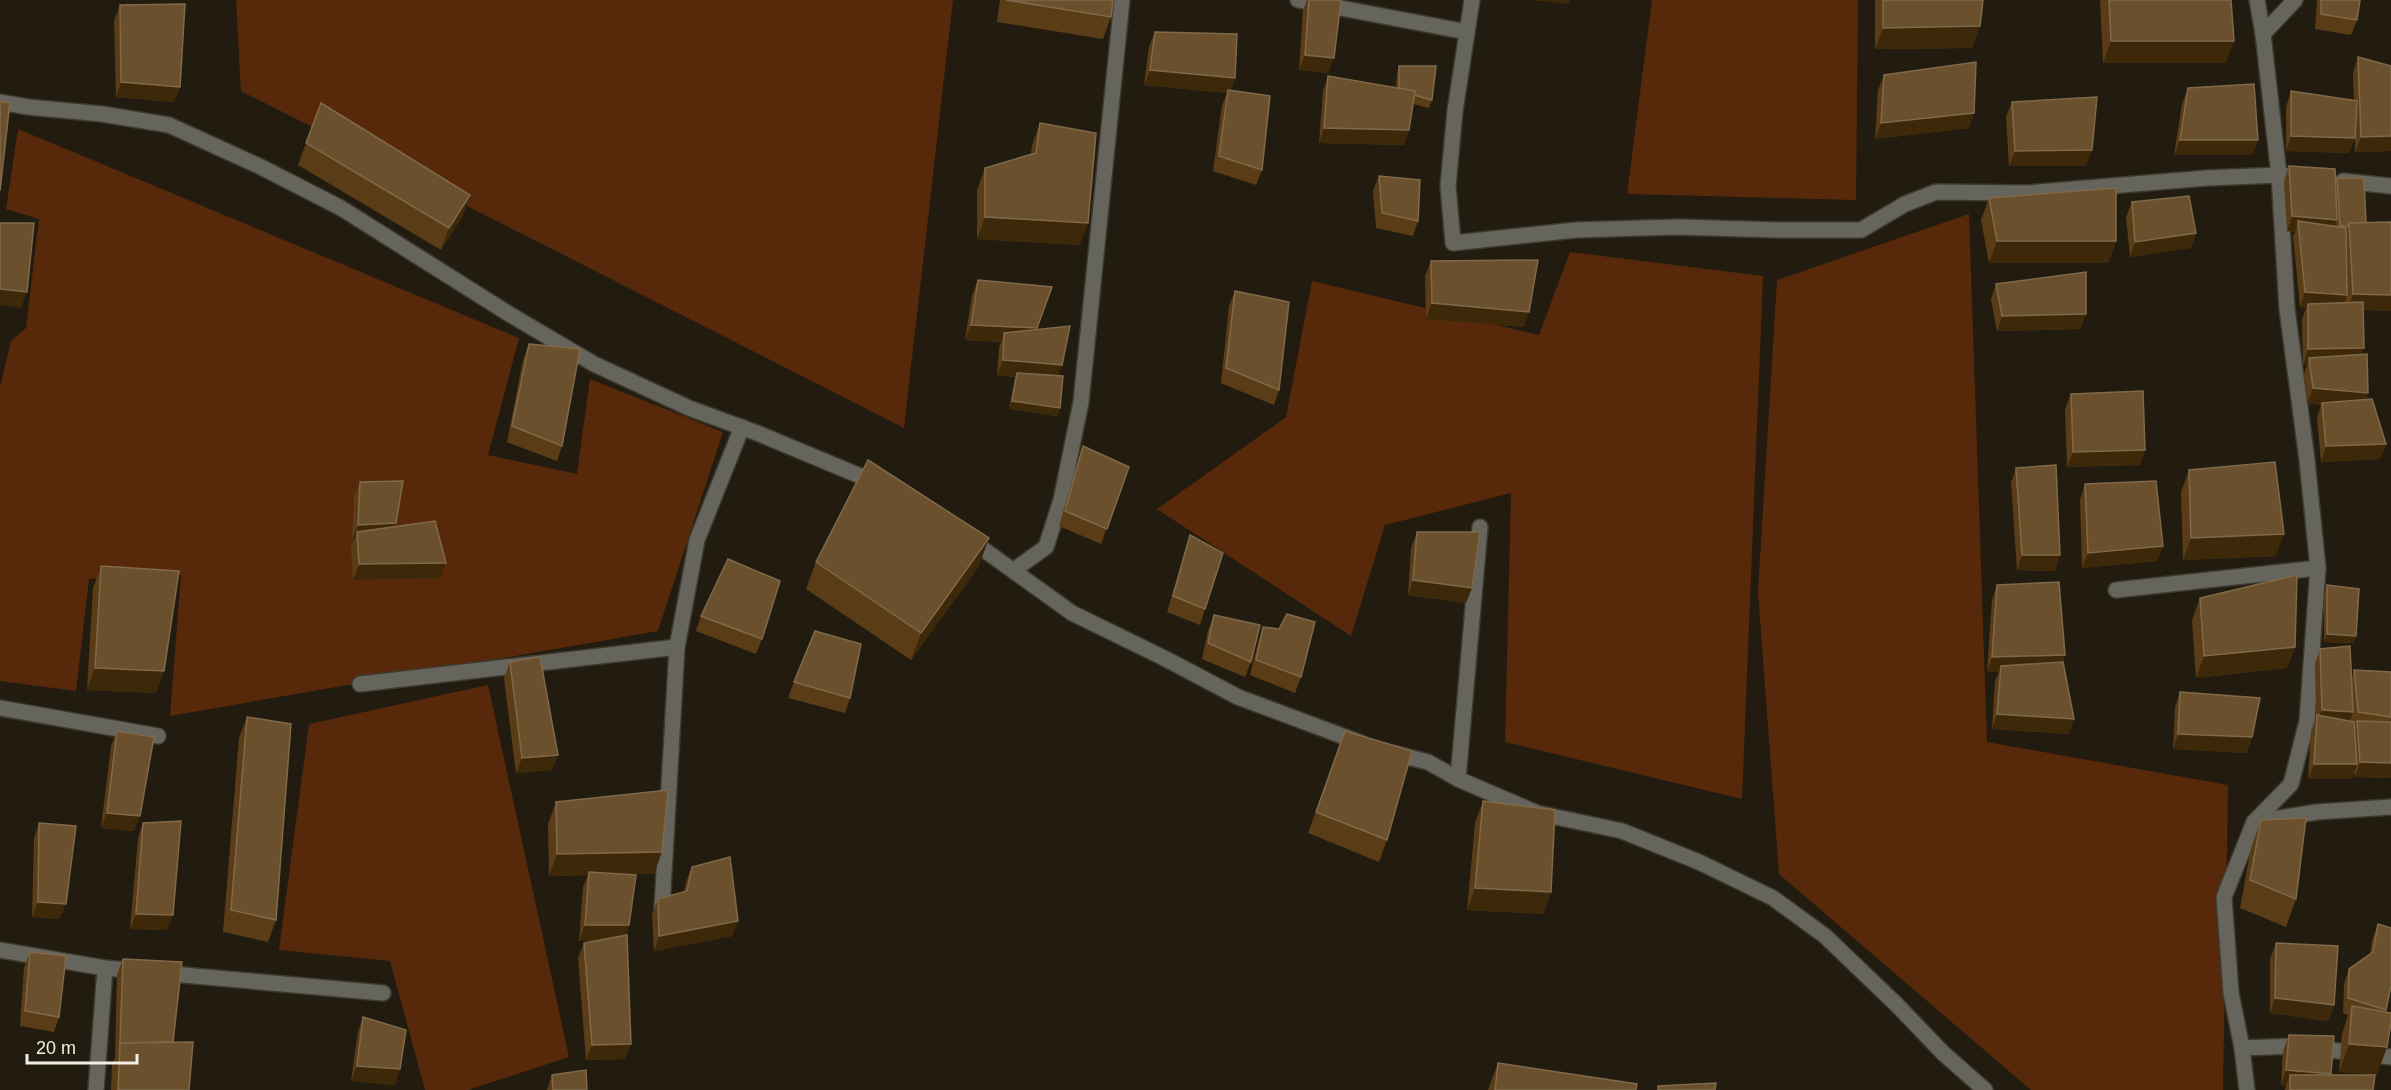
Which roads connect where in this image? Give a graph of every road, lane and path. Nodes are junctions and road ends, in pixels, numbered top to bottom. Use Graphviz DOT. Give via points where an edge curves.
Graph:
graph roads {
  1 [pos="1122,0"];
  2 [pos="1298,0"];
  3 [pos="1472,0"];
  4 [pos="2257,0"];
  5 [pos="2295,0"];
  6 [pos="1467,32"];
  7 [pos="2263,34"];
  8 [pos="0,102"];
  9 [pos="2279,175"];
  10 [pos="2391,186"];
  11 [pos="742,427"];
  12 [pos="889,490"];
  13 [pos="1480,527"];
  14 [pos="958,532"];
  15 [pos="2318,568"];
  16 [pos="1014,570"];
  17 [pos="2116,590"];
  18 [pos="677,647"];
  19 [pos="360,684"];
  20 [pos="0,708"];
  21 [pos="158,736"];
  22 [pos="1458,779"];
  23 [pos="2391,807"];
  24 [pos="2254,822"];
  25 [pos="662,908"];
  26 [pos="0,950"];
  27 [pos="105,968"];
  28 [pos="384,993"];
  29 [pos="2242,1048"];
  30 [pos="2391,1057"];
  31 [pos="96,1090"];
  32 [pos="1985,1090"];
  33 [pos="2247,1090"];
  1 -- 16 [label="street" via="1081,402 1061,500 1046,547"];
  2 -- 6 [label="street"];
  3 -- 6 [label="street"];
  4 -- 7 [label="street"];
  5 -- 7 [label="street"];
  6 -- 9 [label="street" via="1448,186 1453,243 1576,230 1861,230 1905,204 1936,192 2027,193"];
  7 -- 9 [label="street"];
  8 -- 11 [label="street" via="169,125 341,208 594,364 689,408"];
  9 -- 10 [label="street"];
  9 -- 15 [label="street" via="2287,309"];
  11 -- 12 [label="street" via="869,478"];
  11 -- 18 [label="street" via="697,540"];
  13 -- 22 [label="street"];
  14 -- 16 [label="street"];
  15 -- 17 [label="street"];
  15 -- 24 [label="street" via="2307,721 2291,784"];
  16 -- 22 [label="street" via="1072,613 1238,697 1373,748 1428,762"];
  18 -- 19 [label="street"];
  18 -- 25 [label="street"];
  20 -- 21 [label="street"];
  22 -- 32 [label="street" via="1537,813 1622,831 1773,898 1825,936 1942,1053"];
  23 -- 24 [label="street" via="2317,812"];
  24 -- 29 [label="street" via="2224,897 2231,993"];
  26 -- 27 [label="street"];
  27 -- 28 [label="street"];
  27 -- 31 [label="street"];
  29 -- 30 [label="street" via="2295,1046"];
  29 -- 33 [label="street"];
}
